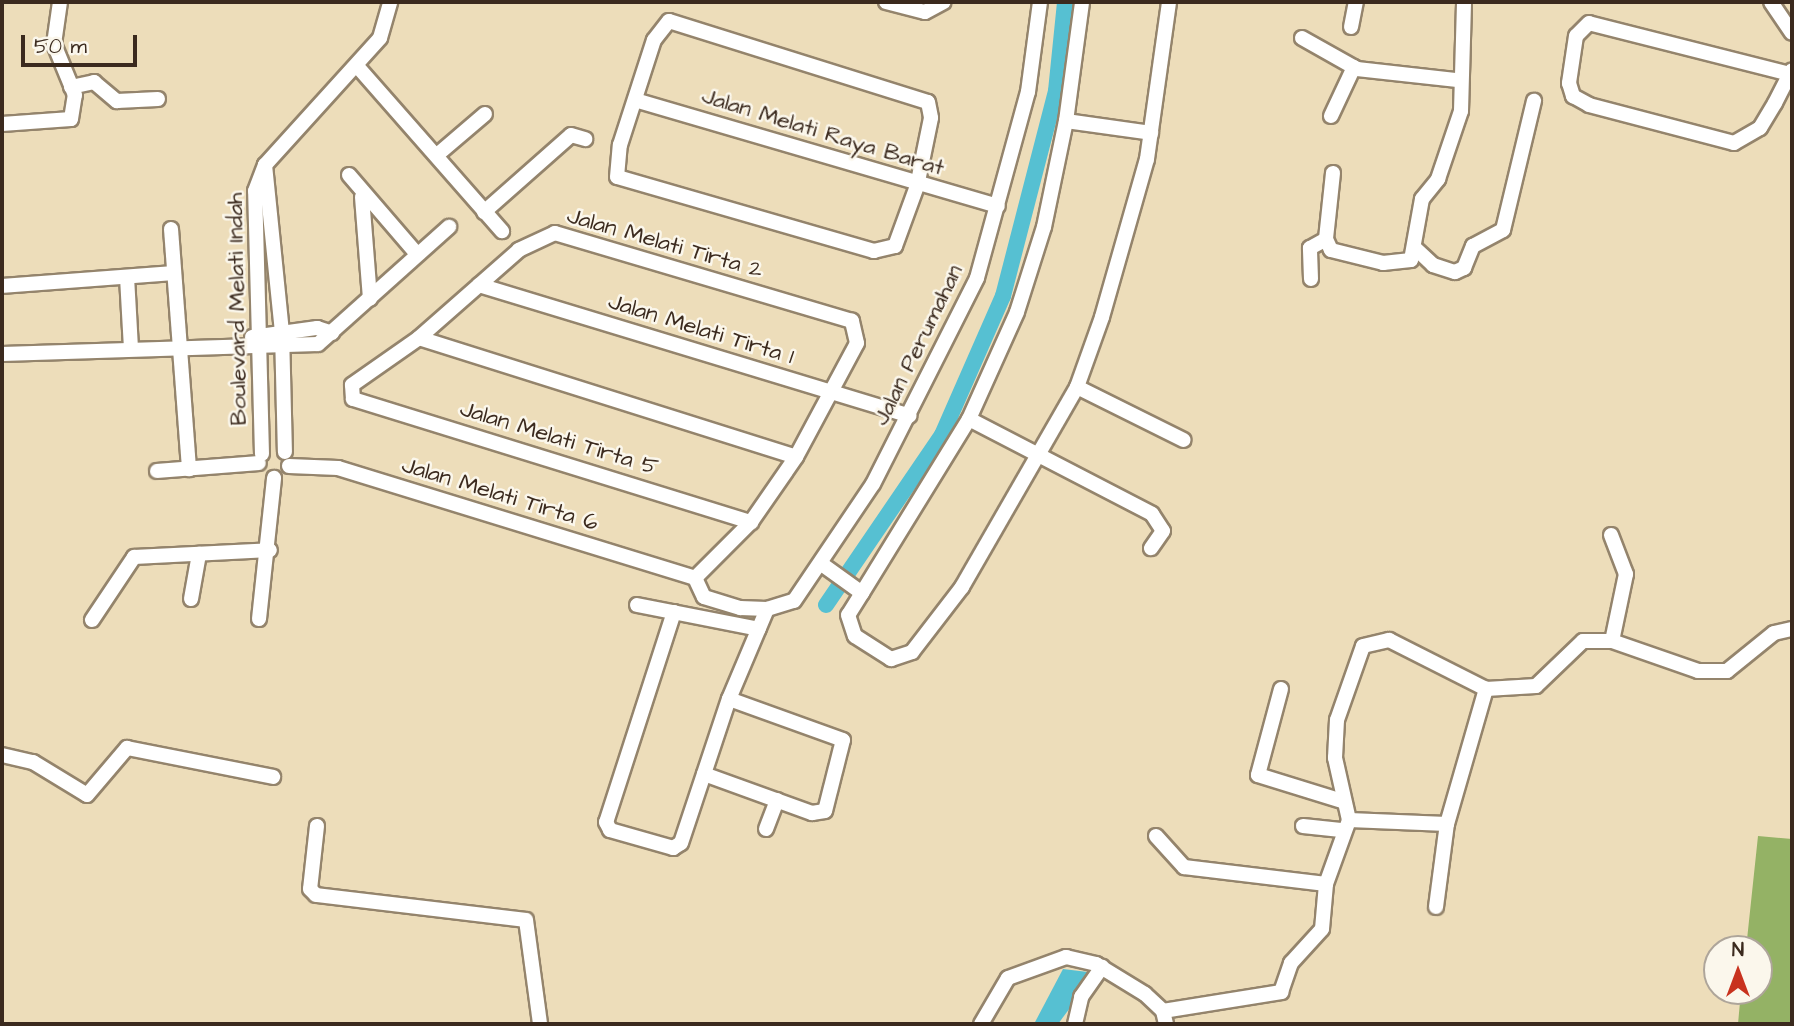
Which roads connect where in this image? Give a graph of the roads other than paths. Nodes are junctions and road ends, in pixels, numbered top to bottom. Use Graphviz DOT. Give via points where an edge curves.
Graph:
graph roads {
  1 [pos="61,2"];
  2 [pos="390,2"];
  3 [pos="886,2"];
  4 [pos="944,2"];
  5 [pos="1040,2"];
  6 [pos="1082,2"];
  7 [pos="1169,2"];
  8 [pos="1356,2"];
  9 [pos="1464,2"];
  10 [pos="1771,2"];
  11 [pos="1351,27"];
  12 [pos="1792,33"];
  13 [pos="1302,37"];
  14 [pos="357,66"];
  15 [pos="1354,67"];
  16 [pos="1791,72"];
  17 [pos="1457,80"];
  18 [pos="71,87"];
  19 [pos="158,99"];
  20 [pos="635,100"];
  21 [pos="1534,101"];
  22 [pos="485,114"];
  23 [pos="1331,116"];
  24 [pos="1066,121"];
  25 [pos="2,124"];
  26 [pos="1151,133"];
  27 [pos="585,139"];
  28 [pos="437,155"];
  29 [pos="265,165"];
  30 [pos="1333,173"];
  31 [pos="349,175"];
  32 [pos="917,186"];
  33 [pos="362,197"];
  34 [pos="998,206"];
  35 [pos="484,212"];
  36 [pos="449,228"];
  37 [pos="171,229"];
  38 [pos="502,231"];
  39 [pos="1326,239"];
  40 [pos="1415,248"];
  41 [pos="417,254"];
  42 [pos="174,273"];
  43 [pos="127,276"];
  44 [pos="1311,279"];
  45 [pos="479,285"];
  46 [pos="2,286"];
  47 [pos="370,299"];
  48 [pos="282,332"];
  49 [pos="259,333"];
  50 [pos="332,333"];
  51 [pos="419,338"];
  52 [pos="242,343"];
  53 [pos="180,347"];
  54 [pos="131,349"];
  55 [pos="283,349"];
  56 [pos="259,350"];
  57 [pos="2,354"];
  58 [pos="1077,387"];
  59 [pos="829,391"];
  60 [pos="353,399"];
  61 [pos="910,416"];
  62 [pos="969,419"];
  63 [pos="1184,440"];
  64 [pos="796,457"];
  65 [pos="1039,457"];
  66 [pos="260,459"];
  67 [pos="287,459"];
  68 [pos="189,469"];
  69 [pos="157,471"];
  70 [pos="274,478"];
  71 [pos="751,522"];
  72 [pos="1611,535"];
  73 [pos="1151,548"];
  74 [pos="270,550"];
  75 [pos="199,554"];
  76 [pos="827,568"];
  77 [pos="695,578"];
  78 [pos="859,591"];
  79 [pos="191,600"];
  80 [pos="637,605"];
  81 [pos="767,610"];
  82 [pos="674,612"];
  83 [pos="259,619"];
  84 [pos="92,620"];
  85 [pos="759,629"];
  86 [pos="1792,629"];
  87 [pos="1612,641"];
  88 [pos="1281,689"];
  89 [pos="1486,689"];
  90 [pos="729,699"];
  91 [pos="2,755"];
  92 [pos="704,774"];
  93 [pos="273,777"];
  94 [pos="777,800"];
  95 [pos="1342,801"];
  96 [pos="1447,824"];
  97 [pos="1345,825"];
  98 [pos="317,826"];
  99 [pos="1303,827"];
  100 [pos="766,829"];
  101 [pos="1156,836"];
  102 [pos="1326,884"];
  103 [pos="1436,907"];
  104 [pos="1102,967"];
  105 [pos="1165,1018"];
  106 [pos="540,1024"];
  107 [pos="982,1024"];
  108 [pos="1075,1024"];
  1 -- 18 [label="street" via="54,44"];
  2 -- 14 [label="street, Boulevard Melati Indah" via="380,37"];
  3 -- 4 [label="street" via="925,12"];
  5 -- 34 [label="street, Jalan Perumahan" via="1028,92"];
  6 -- 24 [label="street"];
  7 -- 26 [label="street"];
  8 -- 11 [label="street"];
  9 -- 17 [label="street"];
  10 -- 12 [label="street"];
  13 -- 15 [label="street"];
  14 -- 28 [label="street"];
  14 -- 29 [label="street, Boulevard Melati Indah"];
  15 -- 17 [label="street"];
  15 -- 23 [label="street"];
  16 -- 16 [label="street" via="1687,53 1596,24 1579,28 1569,83 1577,99 1655,127 1734,143 1760,128"];
  17 -- 40 [label="street" via="1461,111 1438,179 1420,204"];
  18 -- 19 [label="street" via="94,82 117,101"];
  18 -- 25 [label="street" via="76,101 68,124"];
  20 -- 32 [label="street, Jalan Melati Raya Barat"];
  20 -- 32 [label="street" via="616,166 617,177 627,183 882,252 900,237"];
  20 -- 32 [label="street" via="660,27 688,25 928,102 931,118"];
  21 -- 40 [label="street" via="1503,230 1473,246 1464,268 1455,272 1433,265"];
  22 -- 28 [label="street"];
  24 -- 26 [label="street"];
  24 -- 62 [label="street" via="1034,262"];
  26 -- 58 [label="street" via="1119,268"];
  27 -- 35 [label="street" via="570,135"];
  28 -- 35 [label="street"];
  29 -- 48 [label="street"];
  29 -- 49 [label="street, Boulevard Melati Indah" via="255,191"];
  30 -- 39 [label="street"];
  31 -- 33 [label="street"];
  32 -- 34 [label="street, Jalan Melati Raya Barat"];
  33 -- 41 [label="street" via="381,208"];
  33 -- 47 [label="street"];
  34 -- 61 [label="street, Jalan Perumahan" via="962,317"];
  35 -- 38 [label="street"];
  36 -- 41 [label="street"];
  37 -- 42 [label="street"];
  39 -- 40 [label="street" via="1341,256 1383,264 1407,262"];
  39 -- 44 [label="street" via="1310,248"];
  41 -- 47 [label="street"];
  42 -- 43 [label="street"];
  42 -- 53 [label="street"];
  43 -- 46 [label="street"];
  43 -- 54 [label="street"];
  45 -- 51 [label="street, Jalan Melati Tirta 2"];
  45 -- 59 [label="street, Jalan Melati Tirta 1"];
  45 -- 59 [label="street, Jalan Melati Tirta 2" via="537,239 563,234 852,321 858,335"];
  47 -- 50 [label="street"];
  48 -- 49 [label="street"];
  48 -- 50 [label="street"];
  48 -- 55 [label="street"];
  49 -- 52 [label="street"];
  49 -- 56 [label="street, Boulevard Melati Indah"];
  50 -- 55 [label="street" via="318,344"];
  51 -- 60 [label="street, Jalan Melati Tirta 2" via="352,385"];
  51 -- 64 [label="street"];
  52 -- 53 [label="street"];
  52 -- 56 [label="street"];
  53 -- 54 [label="street"];
  53 -- 68 [label="street"];
  54 -- 57 [label="street"];
  55 -- 56 [label="street"];
  55 -- 67 [label="street"];
  56 -- 66 [label="street, Boulevard Melati Indah"];
  58 -- 63 [label="street"];
  58 -- 65 [label="street"];
  59 -- 61 [label="street, Jalan Melati Tirta 1"];
  59 -- 64 [label="street"];
  60 -- 71 [label="street, Jalan Melati Tirta 5"];
  61 -- 76 [label="street, Jalan Perumahan"];
  62 -- 65 [label="street"];
  62 -- 78 [label="street"];
  64 -- 71 [label="street"];
  65 -- 73 [label="street" via="1152,514 1163,531"];
  65 -- 78 [label="street" via="962,587 907,658 891,660 855,636 848,621"];
  66 -- 67 [label="street, Jalan Melati Tirta 6" via="277,448"];
  66 -- 68 [label="street, Jalan Melati Tirta 6"];
  66 -- 70 [label="street"];
  67 -- 70 [label="street"];
  67 -- 77 [label="street, Jalan Melati Tirta 6" via="338,468"];
  68 -- 69 [label="street, Jalan Melati Tirta 6"];
  70 -- 74 [label="street"];
  71 -- 77 [label="street"];
  72 -- 87 [label="street" via="1626,574"];
  74 -- 75 [label="street"];
  74 -- 83 [label="street"];
  75 -- 79 [label="street"];
  75 -- 84 [label="street" via="125,562 110,600"];
  76 -- 78 [label="street"];
  76 -- 81 [label="street, Jalan Perumahan" via="794,601"];
  77 -- 81 [label="street" via="712,601"];
  80 -- 82 [label="street"];
  81 -- 85 [label="street"];
  82 -- 85 [label="street"];
  82 -- 92 [label="street" via="607,827 678,848"];
  85 -- 90 [label="street"];
  86 -- 87 [label="street" via="1774,633 1727,671 1698,671"];
  87 -- 89 [label="street" via="1583,641 1536,686"];
  88 -- 95 [label="street" via="1258,775"];
  89 -- 95 [label="street" via="1389,640 1363,646 1337,720"];
  89 -- 96 [label="street"];
  90 -- 92 [label="street"];
  90 -- 94 [label="street" via="844,744 823,814"];
  91 -- 93 [label="street" via="33,762 87,795 127,748"];
  92 -- 94 [label="street"];
  94 -- 100 [label="street"];
  95 -- 97 [label="street"];
  96 -- 97 [label="street"];
  96 -- 103 [label="street"];
  97 -- 99 [label="street"];
  97 -- 102 [label="street"];
  98 -- 106 [label="street" via="310,888 316,895 526,920"];
  101 -- 102 [label="street" via="1184,867"];
  102 -- 105 [label="street" via="1322,929 1291,963 1281,992"];
  104 -- 105 [label="street"];
  104 -- 107 [label="street" via="1066,957 1016,974"];
  104 -- 108 [label="street" via="1081,997"];
}
